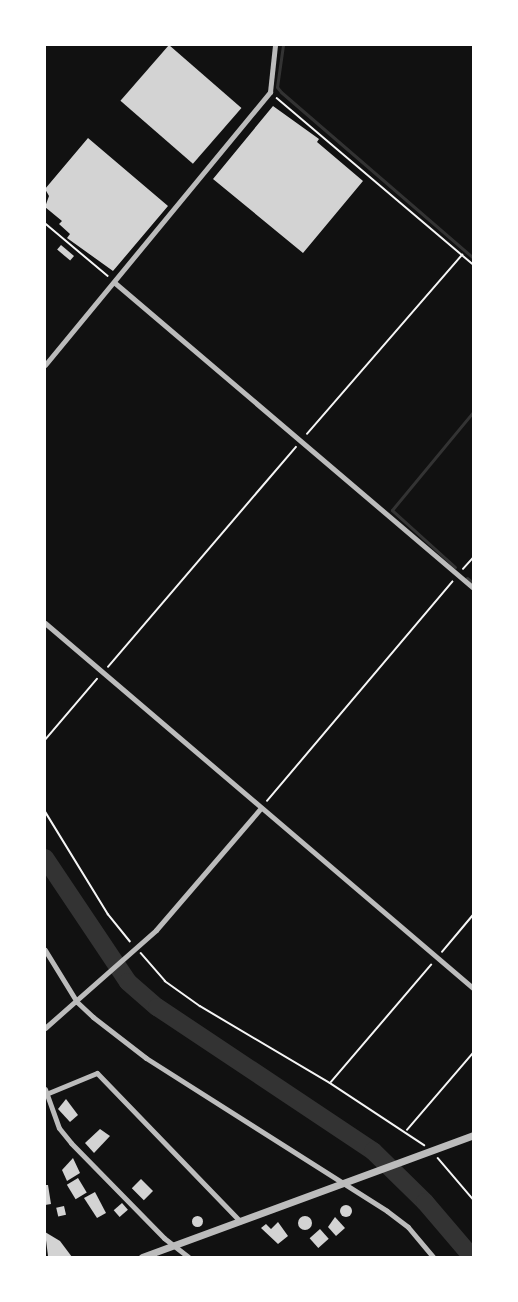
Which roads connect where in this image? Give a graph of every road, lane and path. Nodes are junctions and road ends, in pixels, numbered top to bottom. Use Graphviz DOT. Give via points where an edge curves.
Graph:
graph roads {
  1 [pos="275,45"];
  2 [pos="270,92"];
  3 [pos="45,223"];
  4 [pos="462,255"];
  5 [pos="473,264"];
  6 [pos="115,283"];
  7 [pos="45,365"];
  8 [pos="300,441"];
  9 [pos="473,558"];
  10 [pos="458,575"];
  11 [pos="473,588"];
  12 [pos="45,623"];
  13 [pos="103,672"];
  14 [pos="45,740"];
  15 [pos="261,808"];
  16 [pos="45,811"];
  17 [pos="473,915"];
  18 [pos="45,950"];
  19 [pos="135,950"];
  20 [pos="437,957"];
  21 [pos="473,988"];
  22 [pos="80,1000"];
  23 [pos="45,1028"];
  24 [pos="473,1053"];
  25 [pos="330,1083"];
  26 [pos="46,1092"];
  27 [pos="407,1131"];
  28 [pos="473,1135"];
  29 [pos="429,1152"];
  30 [pos="348,1181"];
  31 [pos="473,1199"];
  32 [pos="240,1221"];
  33 [pos="175,1245"];
  34 [pos="142,1257"];
  35 [pos="188,1257"];
  36 [pos="434,1257"];
  1 -- 2 [label="street"];
  2 -- 4 [label="path"];
  2 -- 6 [label="street"];
  3 -- 6 [label="path"];
  4 -- 5 [label="path"];
  4 -- 8 [label="path"];
  6 -- 7 [label="street"];
  6 -- 8 [label="street"];
  8 -- 10 [label="street"];
  8 -- 13 [label="path"];
  9 -- 10 [label="path"];
  10 -- 11 [label="street"];
  10 -- 15 [label="path"];
  12 -- 13 [label="street"];
  13 -- 14 [label="path"];
  13 -- 15 [label="street"];
  15 -- 19 [label="street"];
  15 -- 20 [label="street"];
  16 -- 19 [label="path" via="108,914"];
  17 -- 20 [label="path"];
  18 -- 22 [label="street"];
  19 -- 22 [label="street"];
  19 -- 25 [label="path" via="165,981 200,1006"];
  20 -- 21 [label="street"];
  20 -- 25 [label="path"];
  22 -- 23 [label="street"];
  22 -- 30 [label="street" via="146,1058"];
  24 -- 27 [label="path"];
  25 -- 27 [label="path"];
  26 -- 32 [label="street" via="97,1073"];
  26 -- 33 [label="street" via="59,1128 71,1143"];
  27 -- 29 [label="path"];
  28 -- 29 [label="street"];
  29 -- 30 [label="street"];
  29 -- 31 [label="path"];
  30 -- 32 [label="street"];
  30 -- 36 [label="street" via="408,1227"];
  32 -- 33 [label="street"];
  33 -- 34 [label="street"];
  33 -- 35 [label="street"];
}
